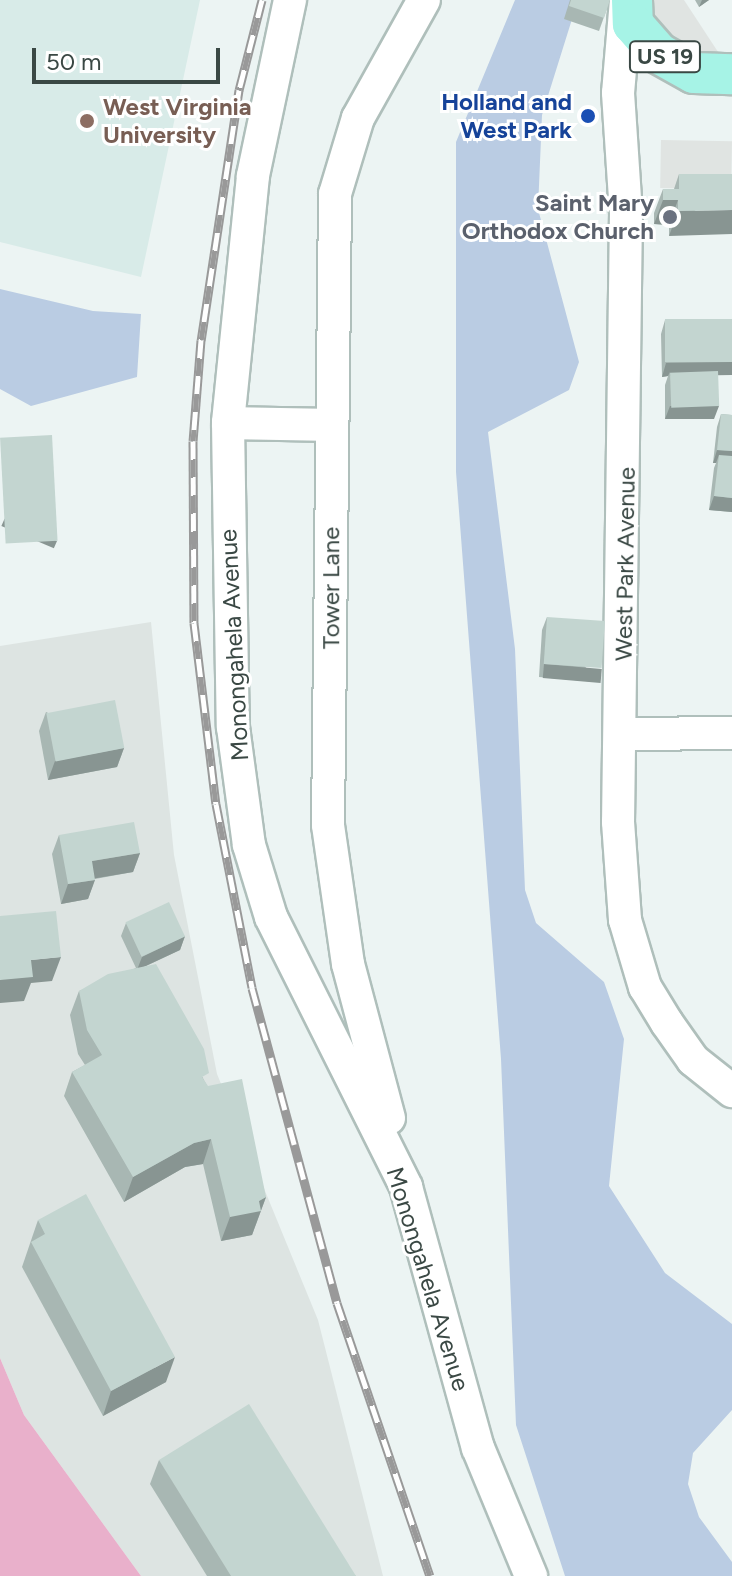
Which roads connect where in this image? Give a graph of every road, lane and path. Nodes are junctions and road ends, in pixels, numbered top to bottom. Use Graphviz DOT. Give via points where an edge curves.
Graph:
graph roads {
  1 [pos="290,0"];
  2 [pos="424,0"];
  3 [pos="629,0"];
  4 [pos="732,74"];
  5 [pos="228,423"];
  6 [pos="332,425"];
  7 [pos="732,733"];
  8 [pos="623,734"];
  9 [pos="732,1091"];
  10 [pos="406,1187"];
  11 [pos="531,1576"];
  1 -- 5 [label="street, Monongahela Avenue" via="253,176"];
  2 -- 6 [label="street, Tower Lane" via="358,118 335,194"];
  3 -- 4 [label="main road, US 19" via="633,24 658,53 694,73"];
  3 -- 8 [label="street, West Park Avenue" via="618,93 626,227"];
  5 -- 6 [label="street"];
  5 -- 10 [label="street, Monongahela Avenue" via="233,727 249,845 271,917"];
  6 -- 10 [label="street, Tower Lane" via="328,825 333,882 348,964"];
  7 -- 8 [label="street"];
  8 -- 9 [label="street, West Park Avenue" via="618,822 625,920 645,987 693,1060"];
  10 -- 11 [label="street, Monongahela Avenue" via="478,1448"];
}
